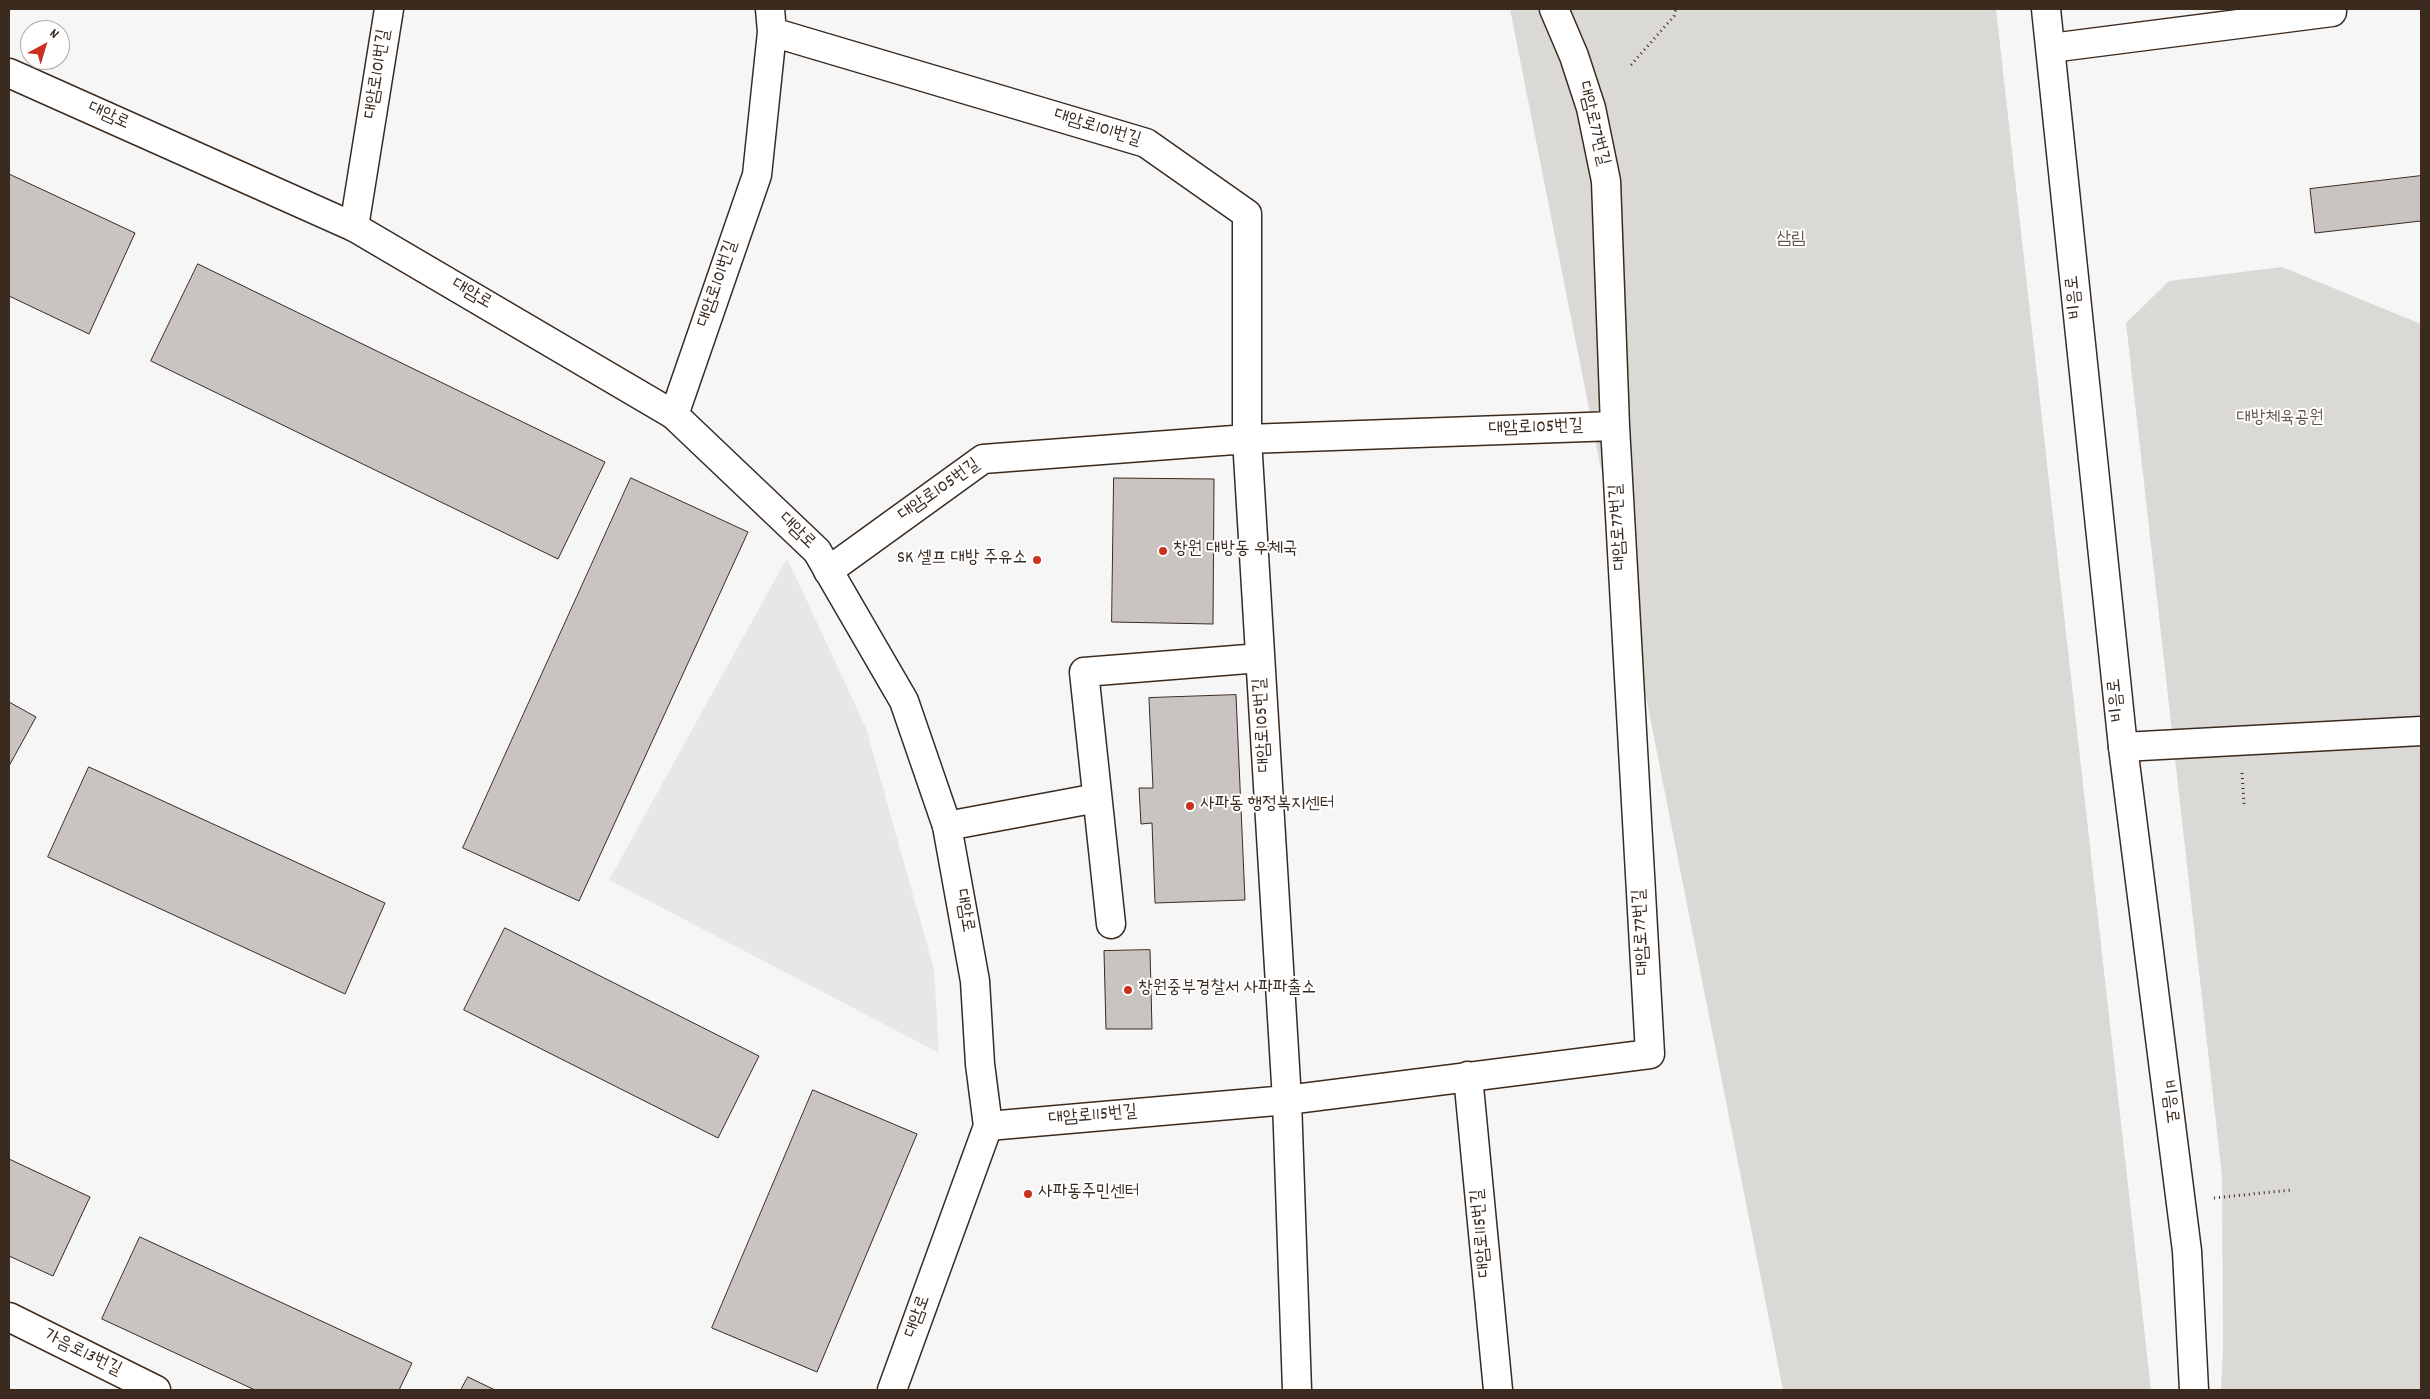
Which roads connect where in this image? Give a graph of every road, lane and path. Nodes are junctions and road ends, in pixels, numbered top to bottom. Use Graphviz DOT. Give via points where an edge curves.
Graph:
graph roads {
  1 [pos="389,9"];
  2 [pos="1554,9"];
  3 [pos="1676,9"];
  4 [pos="2046,9"];
  5 [pos="2332,12"];
  6 [pos="771,20"];
  7 [pos="2050,48"];
  8 [pos="1630,65"];
  9 [pos="9,73"];
  10 [pos="354,227"];
  11 [pos="674,415"];
  12 [pos="1615,426"];
  13 [pos="1247,440"];
  14 [pos="828,571"];
  15 [pos="1260,658"];
  16 [pos="2421,731"];
  17 [pos="2123,747"];
  18 [pos="1097,798"];
  19 [pos="947,826"];
  20 [pos="1111,924"];
  21 [pos="1650,1054"];
  22 [pos="1468,1076"];
  23 [pos="1286,1100"];
  24 [pos="988,1126"];
  25 [pos="2291,1190"];
  26 [pos="2181,1201"];
  27 [pos="9,1317"];
  28 [pos="156,1390"];
  29 [pos="892,1390"];
  30 [pos="1298,1390"];
  31 [pos="1498,1390"];
  32 [pos="2194,1390"];
  1 -- 10 [label="street, 대암로101번길"];
  2 -- 12 [label="street, 대암로77번길" via="1591,108 1606,181"];
  3 -- 8 [label="path" via="1674,16"];
  4 -- 7 [label="street, 비음로"];
  5 -- 7 [label="street"];
  6 -- 11 [label="street, 대암로101번길" via="757,175"];
  6 -- 13 [label="street, 대암로101번길" via="1146,143 1247,214"];
  7 -- 17 [label="street, 비음로"];
  9 -- 10 [label="street, 대암로"];
  10 -- 11 [label="street, 대암로"];
  11 -- 14 [label="street, 대암로" via="817,551"];
  12 -- 13 [label="street, 대암로105번길"];
  12 -- 21 [label="street, 대암로77번길"];
  13 -- 14 [label="street, 대암로105번길" via="984,459"];
  13 -- 15 [label="street, 대암로105번길"];
  14 -- 19 [label="street, 대암로" via="904,701"];
  15 -- 18 [label="street" via="1084,672"];
  15 -- 23 [label="street, 대암로105번길"];
  16 -- 17 [label="street"];
  17 -- 26 [label="street, 비음로"];
  18 -- 19 [label="street"];
  18 -- 20 [label="street"];
  19 -- 24 [label="street, 대암로" via="975,981"];
  21 -- 22 [label="street, 대암로115번길"];
  22 -- 23 [label="street, 대암로115번길"];
  22 -- 31 [label="street, 대암로115번길"];
  23 -- 24 [label="street, 대암로115번길"];
  23 -- 30 [label="street"];
  24 -- 29 [label="street, 대암로"];
  25 -- 26 [label="path"];
  26 -- 32 [label="street, 비음로" via="2187,1251"];
  27 -- 28 [label="street, 가음로13번길"];
}
